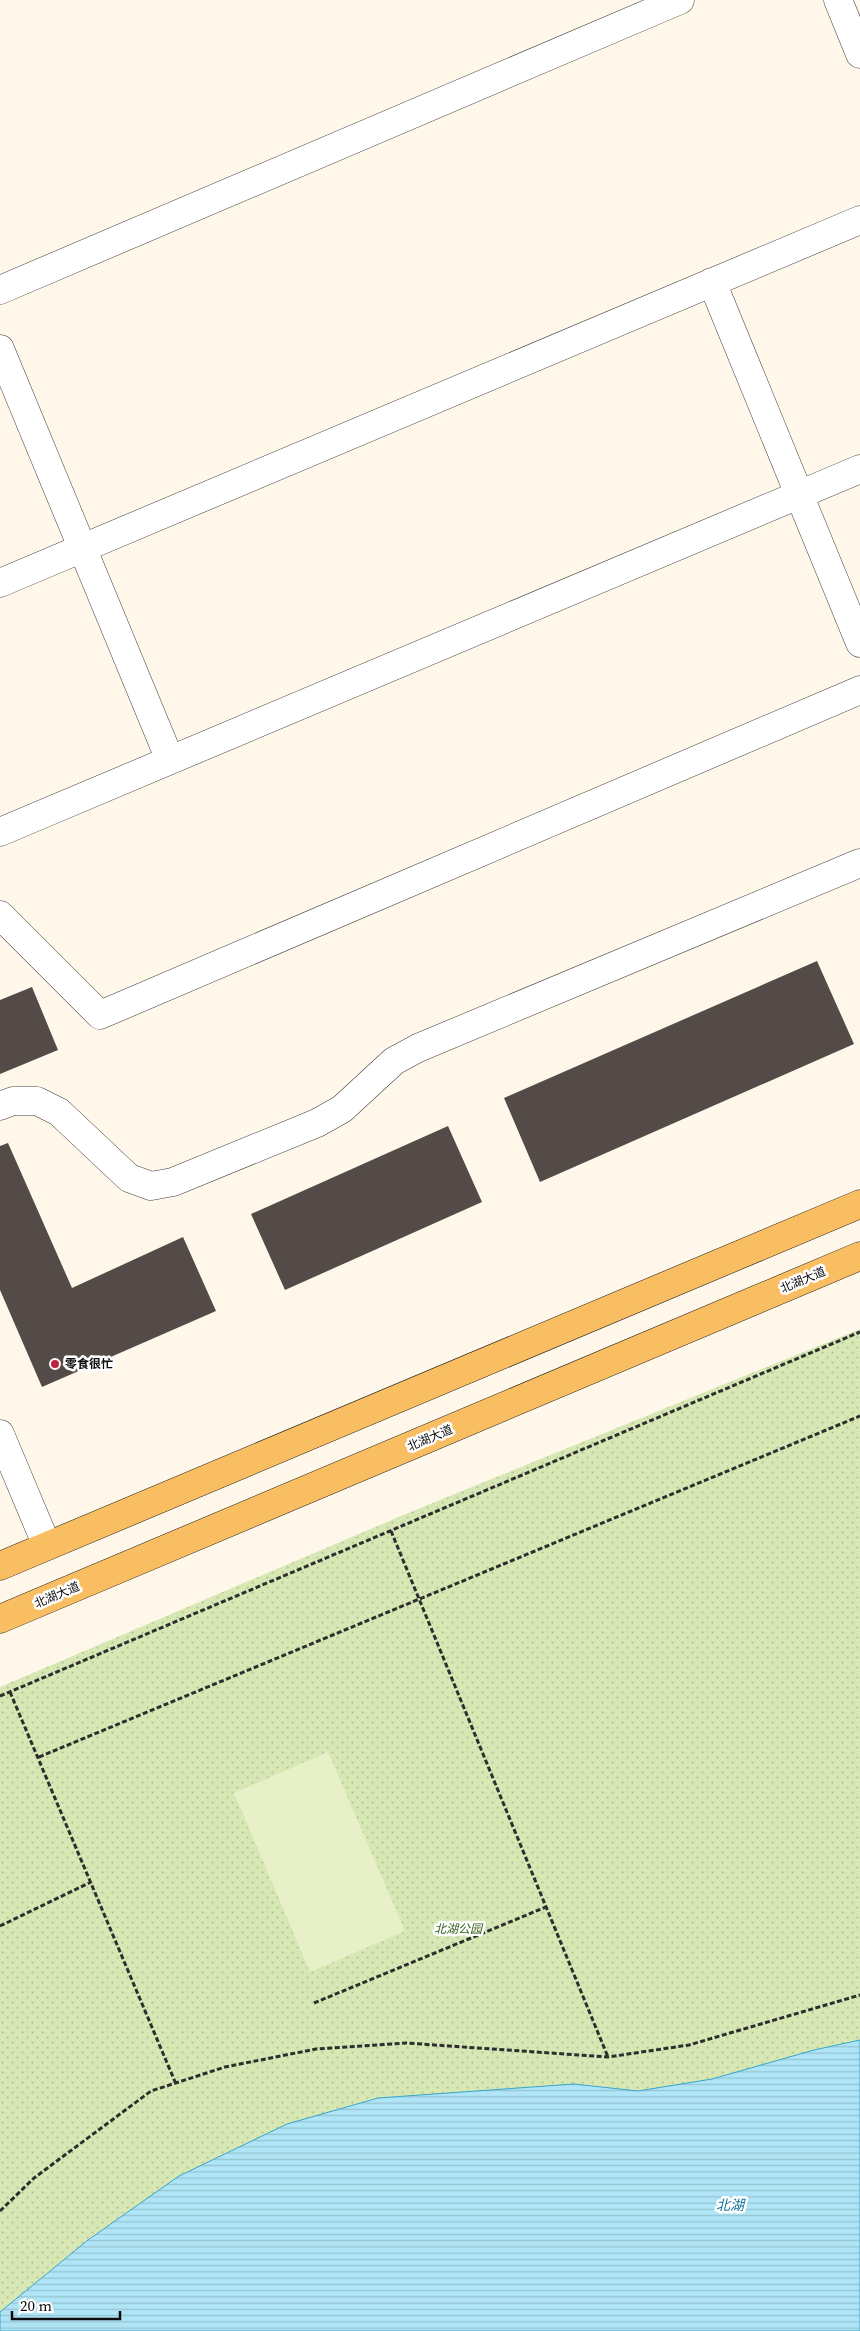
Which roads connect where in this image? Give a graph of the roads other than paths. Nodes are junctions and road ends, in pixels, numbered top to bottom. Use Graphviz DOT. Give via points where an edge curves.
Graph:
graph roads {
  1 [pos="680,0"];
  2 [pos="838,0"];
  3 [pos="860,54"];
  4 [pos="860,220"];
  5 [pos="712,282"];
  6 [pos="0,290"];
  7 [pos="0,349"];
  8 [pos="860,469"];
  9 [pos="799,494"];
  10 [pos="82,549"];
  11 [pos="0,584"];
  12 [pos="860,642"];
  13 [pos="860,690"];
  14 [pos="170,760"];
  15 [pos="0,832"];
  16 [pos="860,863"];
  17 [pos="0,915"];
  18 [pos="0,1106"];
  19 [pos="860,1204"];
  20 [pos="860,1256"];
  21 [pos="0,1434"];
  22 [pos="47,1546"];
  23 [pos="0,1566"];
  24 [pos="0,1619"];
  1 -- 6 [label="street"];
  2 -- 3 [label="street"];
  4 -- 5 [label="street"];
  5 -- 9 [label="street"];
  5 -- 10 [label="street"];
  7 -- 10 [label="street"];
  8 -- 9 [label="street"];
  9 -- 12 [label="street"];
  9 -- 14 [label="street"];
  10 -- 11 [label="street"];
  10 -- 14 [label="street"];
  13 -- 17 [label="street" via="100,1014"];
  14 -- 15 [label="street"];
  16 -- 18 [label="street" via="418,1048 394,1061 342,1109 317,1123 172,1182 151,1186 129,1178 58,1112 37,1101 13,1101"];
  19 -- 22 [label="main road"];
  20 -- 24 [label="main road, 北湖大道"];
  21 -- 22 [label="street"];
  22 -- 23 [label="main road"];
}
